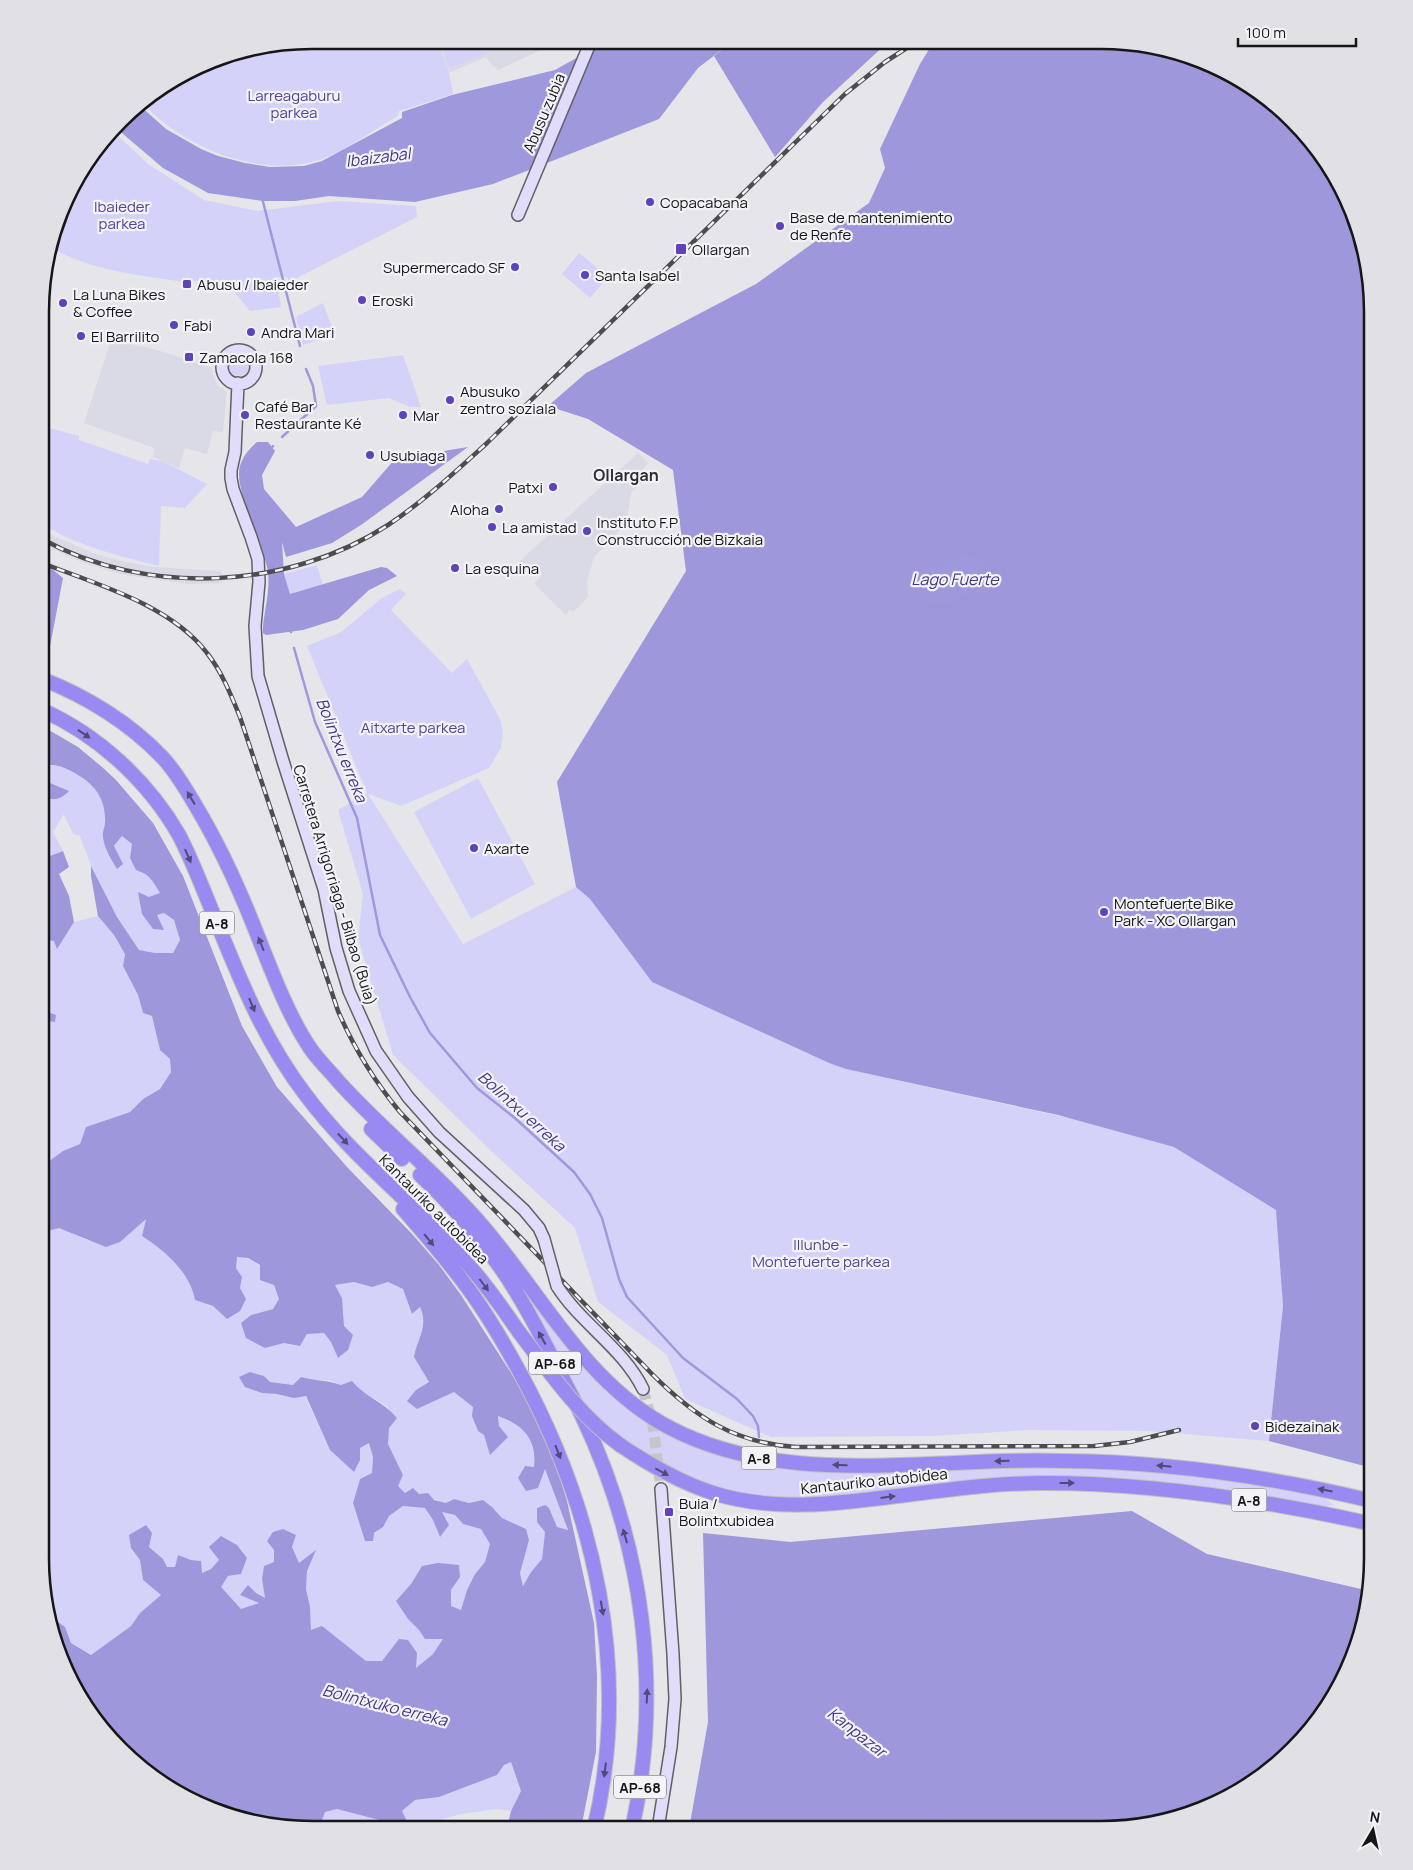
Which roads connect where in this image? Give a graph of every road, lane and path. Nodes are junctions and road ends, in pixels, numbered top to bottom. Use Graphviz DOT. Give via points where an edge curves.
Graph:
graph roads {
  1 [pos="588,49"];
  2 [pos="518,215"];
  3 [pos="238,383"];
  4 [pos="49,682"];
  5 [pos="49,713"];
  6 [pos="312,1051"];
  7 [pos="365,1162"];
  8 [pos="643,1390"];
  9 [pos="661,1489"];
  10 [pos="1364,1499"];
  11 [pos="1364,1522"];
  12 [pos="596,1821"];
  13 [pos="633,1821"];
  14 [pos="659,1821"];
  1 -- 2 [label="street, Abusu zubia"];
  3 -- 8 [label="street, Carretera Arrigorriaga - Bilbao (Buia), bridge" via="231,478 258,560 256,666 324,889 349,991 365,1030 392,1076 421,1113 539,1228 557,1286 570,1305 627,1364"];
  6 -- 4 [label="highway, Kantauriko autobidea / A-8, one-way" via="277,986 218,844 181,781 163,758 121,723 74,693"];
  5 -- 7 [label="highway, Kantauriko autobidea / A-8, one-way" via="105,749 149,791 179,835 256,1016 278,1055 310,1101"];
  10 -- 6 [label="highway, Kantauriko autobidea / A-8, one-way" via="1275,1480 1153,1465 1067,1461 874,1465 796,1463 740,1454 685,1435 660,1422 607,1382 557,1324 472,1214 363,1108"];
  13 -- 6 [label="highway, AP-68, one-way" via="645,1745 647,1672 642,1616 627,1541 613,1494 582,1417 500,1266 425,1180 354,1111"];
  7 -- 11 [label="highway, Kantauriko autobidea / A-8, one-way, bridge" via="471,1268 575,1403 600,1429 620,1446 664,1473 714,1493 786,1505 835,1504 1006,1484 1081,1483 1214,1494"];
  7 -- 12 [label="highway, AP-68, one-way" via="462,1280 484,1313 539,1407 567,1474 592,1557 607,1645 609,1728"];
  9 -- 14 [label="street" via="675,1699"];
}
